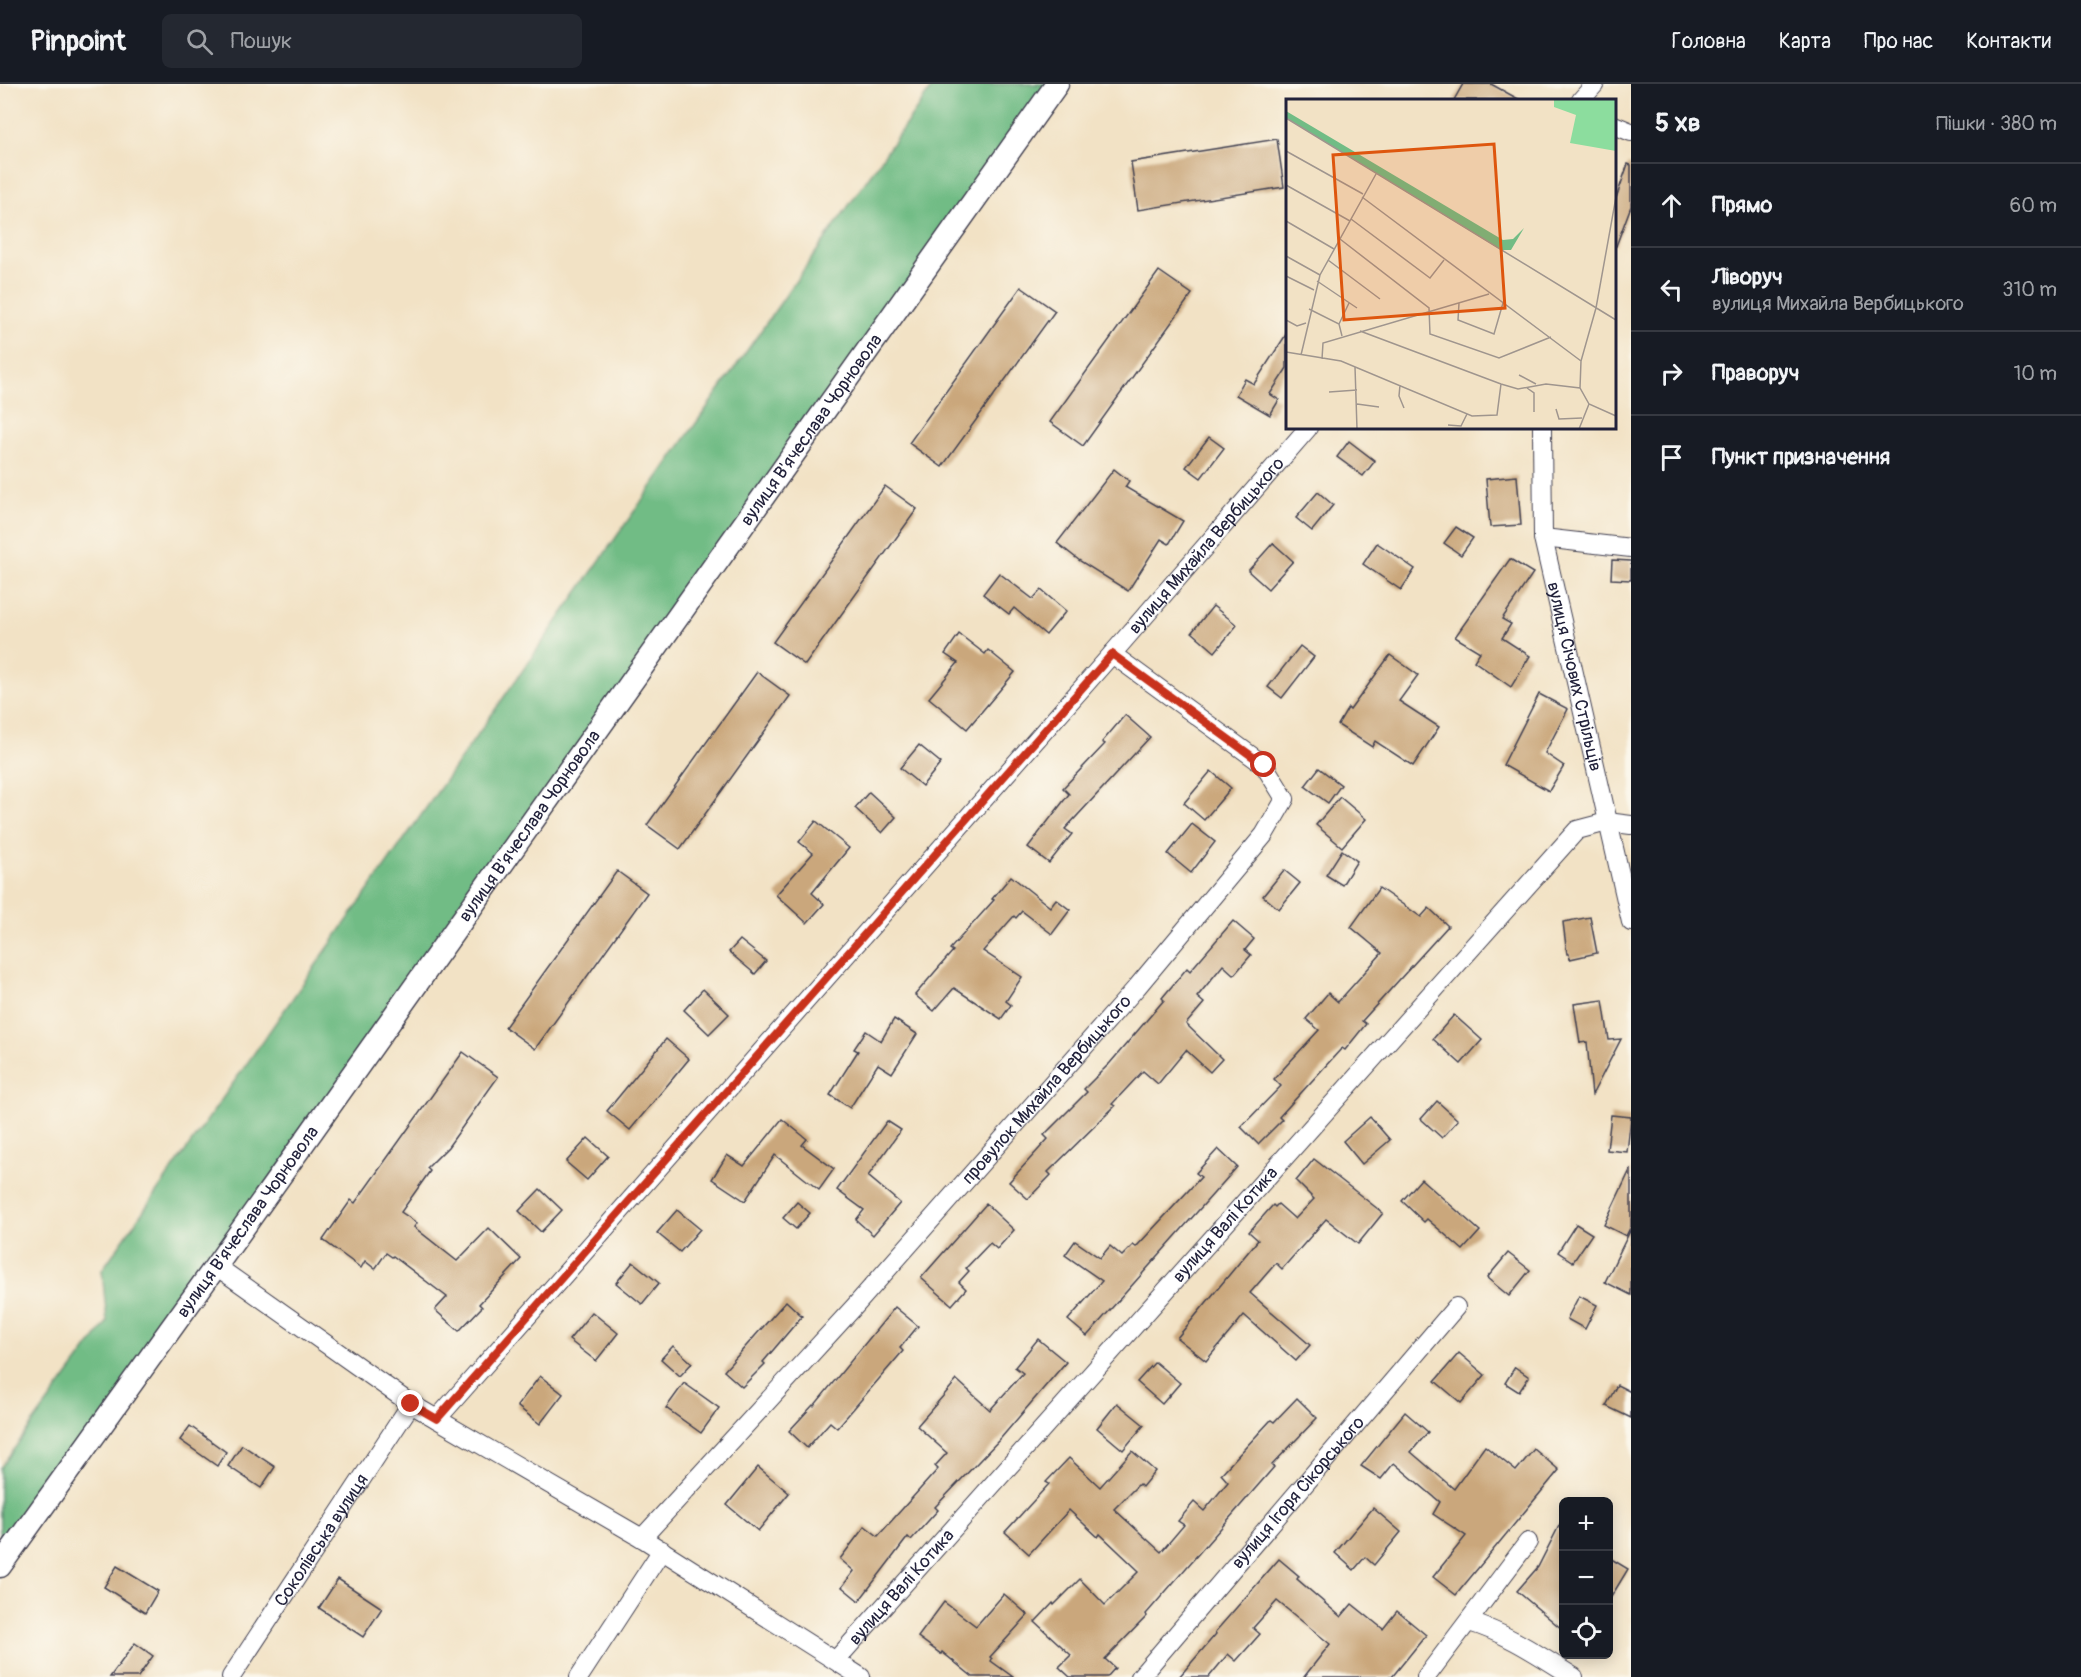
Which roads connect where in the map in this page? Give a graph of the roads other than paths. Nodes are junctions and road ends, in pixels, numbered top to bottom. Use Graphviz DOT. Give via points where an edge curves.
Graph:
graph roads {
  1 [pos="1057,84"];
  2 [pos="1595,84"];
  3 [pos="1583,99"];
  4 [pos="1616,126"];
  5 [pos="1631,132"];
  6 [pos="1307,429"];
  7 [pos="1542,429"];
  8 [pos="1543,538"];
  9 [pos="1631,548"];
  10 [pos="1112,654"];
  11 [pos="1607,822"];
  12 [pos="1631,825"];
  13 [pos="1631,922"];
  14 [pos="216,1266"];
  15 [pos="1456,1307"];
  16 [pos="411,1404"];
  17 [pos="437,1419"];
  18 [pos="642,1538"];
  19 [pos="1528,1542"];
  20 [pos="662,1550"];
  21 [pos="0,1566"];
  22 [pos="1469,1622"];
  23 [pos="836,1660"];
  24 [pos="231,1677"];
  25 [pos="579,1677"];
  26 [pos="861,1677"];
  27 [pos="1140,1677"];
  28 [pos="1426,1677"];
  29 [pos="1574,1677"];
  1 -- 14 [label="street, вулиця В'ячеслава Чорновола"];
  2 -- 3 [label="street"];
  4 -- 5 [label="street"];
  6 -- 10 [label="street, вулиця Михайла Вербицького"];
  7 -- 8 [label="street, вулиця Січових Стрільців"];
  8 -- 9 [label="street"];
  8 -- 11 [label="street, вулиця Січових Стрільців"];
  10 -- 17 [label="street, вулиця Михайла Вербицького"];
  10 -- 18 [label="street, провулок Михайла Вербицького" via="1264,765 1285,799 1264,835 1137,987 855,1306"];
  11 -- 12 [label="street, вулиця Валі Котика"];
  11 -- 13 [label="street, вулиця Січових Стрільців"];
  11 -- 23 [label="street, вулиця Валі Котика" via="1577,830"];
  14 -- 16 [label="street"];
  14 -- 21 [label="street, вулиця В'ячеслава Чорновола"];
  15 -- 27 [label="street, вулиця Ігоря Сікорського"];
  16 -- 17 [label="street"];
  16 -- 24 [label="street, Соколівська вулиця"];
  17 -- 18 [label="street"];
  18 -- 20 [label="street"];
  19 -- 22 [label="street"];
  20 -- 23 [label="street"];
  20 -- 25 [label="street"];
  22 -- 28 [label="street"];
  22 -- 29 [label="street" via="1491,1628"];
  23 -- 26 [label="street"];
}
